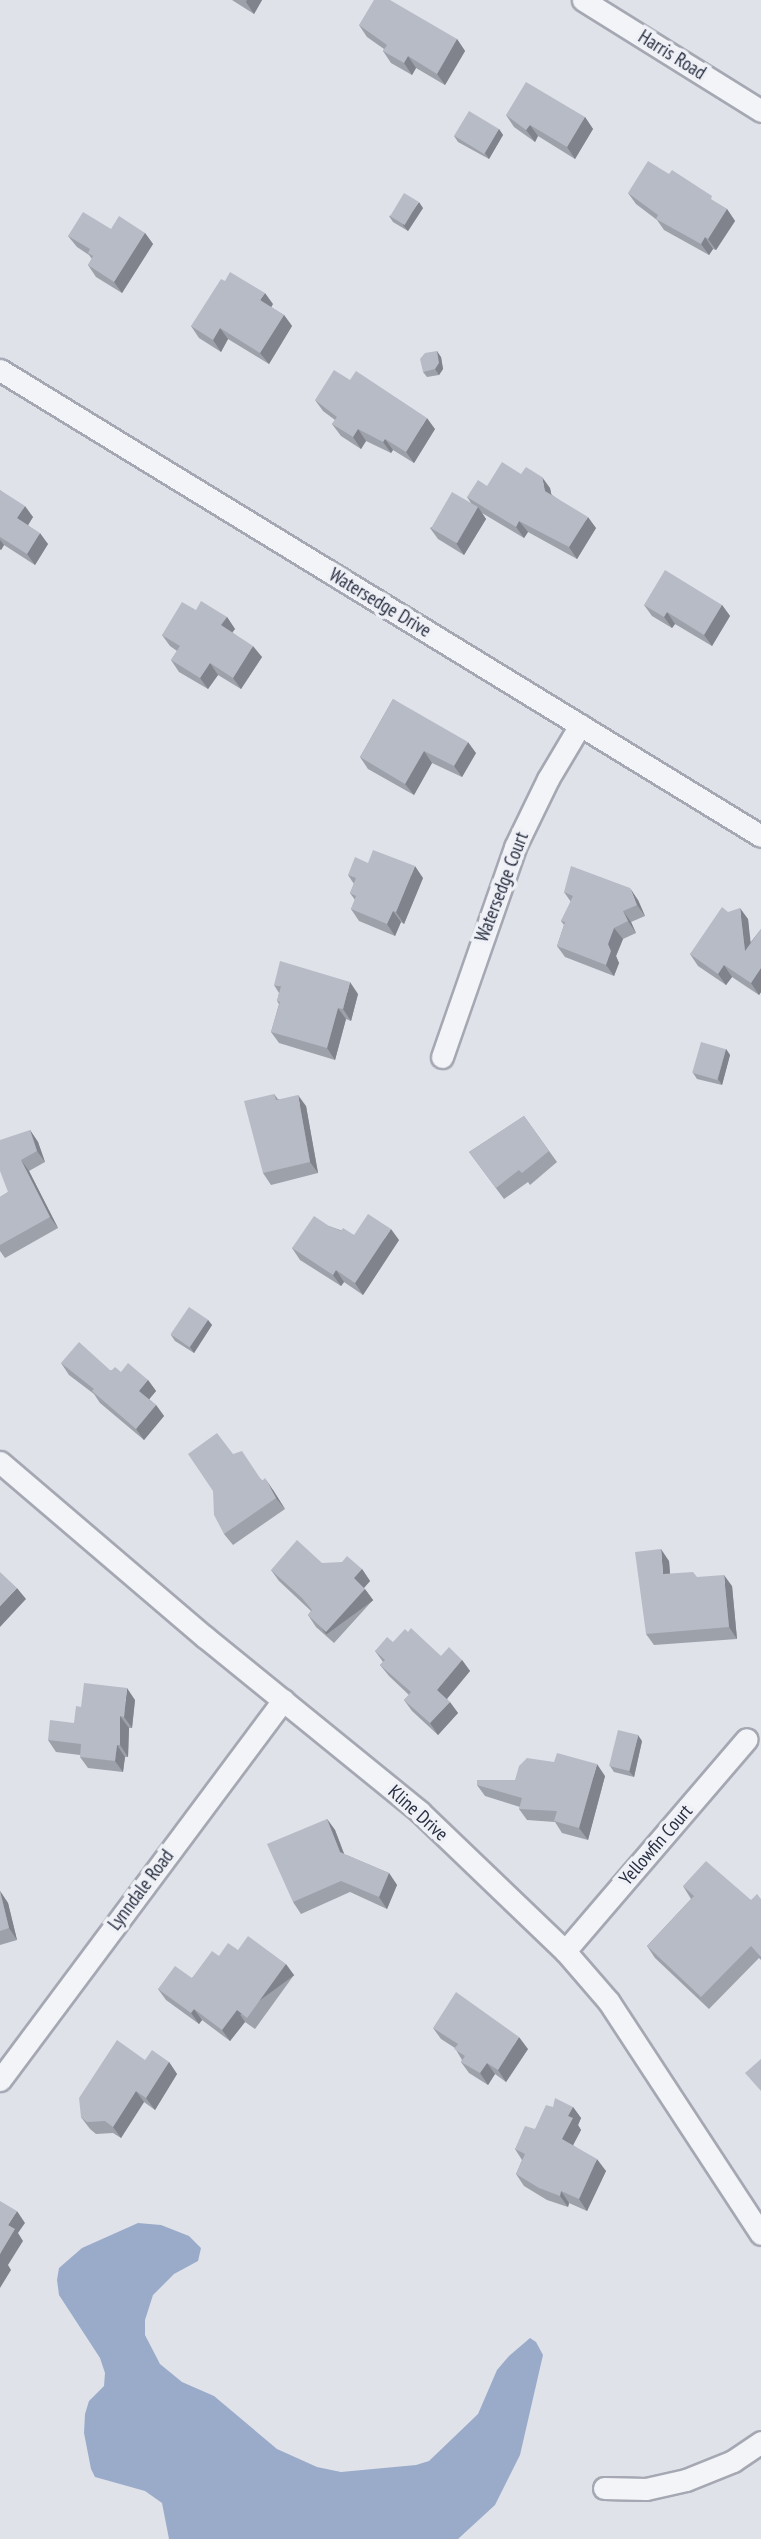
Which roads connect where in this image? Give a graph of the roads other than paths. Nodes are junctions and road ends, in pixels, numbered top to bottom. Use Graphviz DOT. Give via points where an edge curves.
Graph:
graph roads {
  1 [pos="583,0"];
  2 [pos="761,111"];
  3 [pos="0,370"];
  4 [pos="580,724"];
  5 [pos="761,836"];
  6 [pos="442,1057"];
  7 [pos="0,1462"];
  8 [pos="283,1700"];
  9 [pos="747,1739"];
  10 [pos="565,1951"];
  11 [pos="0,2080"];
  12 [pos="761,2234"];
  13 [pos="761,2442"];
  14 [pos="604,2488"];
  1 -- 2 [label="street, Harris Road"];
  3 -- 4 [label="street, Watersedge Drive"];
  4 -- 5 [label="street, Watersedge Drive"];
  4 -- 6 [label="street, Watersedge Court" via="515,847"];
  7 -- 8 [label="street, Kline Drive"];
  8 -- 10 [label="street, Kline Drive" via="420,1812"];
  8 -- 11 [label="street, Lynndale Road"];
  9 -- 10 [label="street, Yellowfin Court"];
  10 -- 12 [label="street, Kline Drive" via="609,2002"];
  13 -- 14 [label="street" via="733,2461 686,2480 646,2489"];
}
